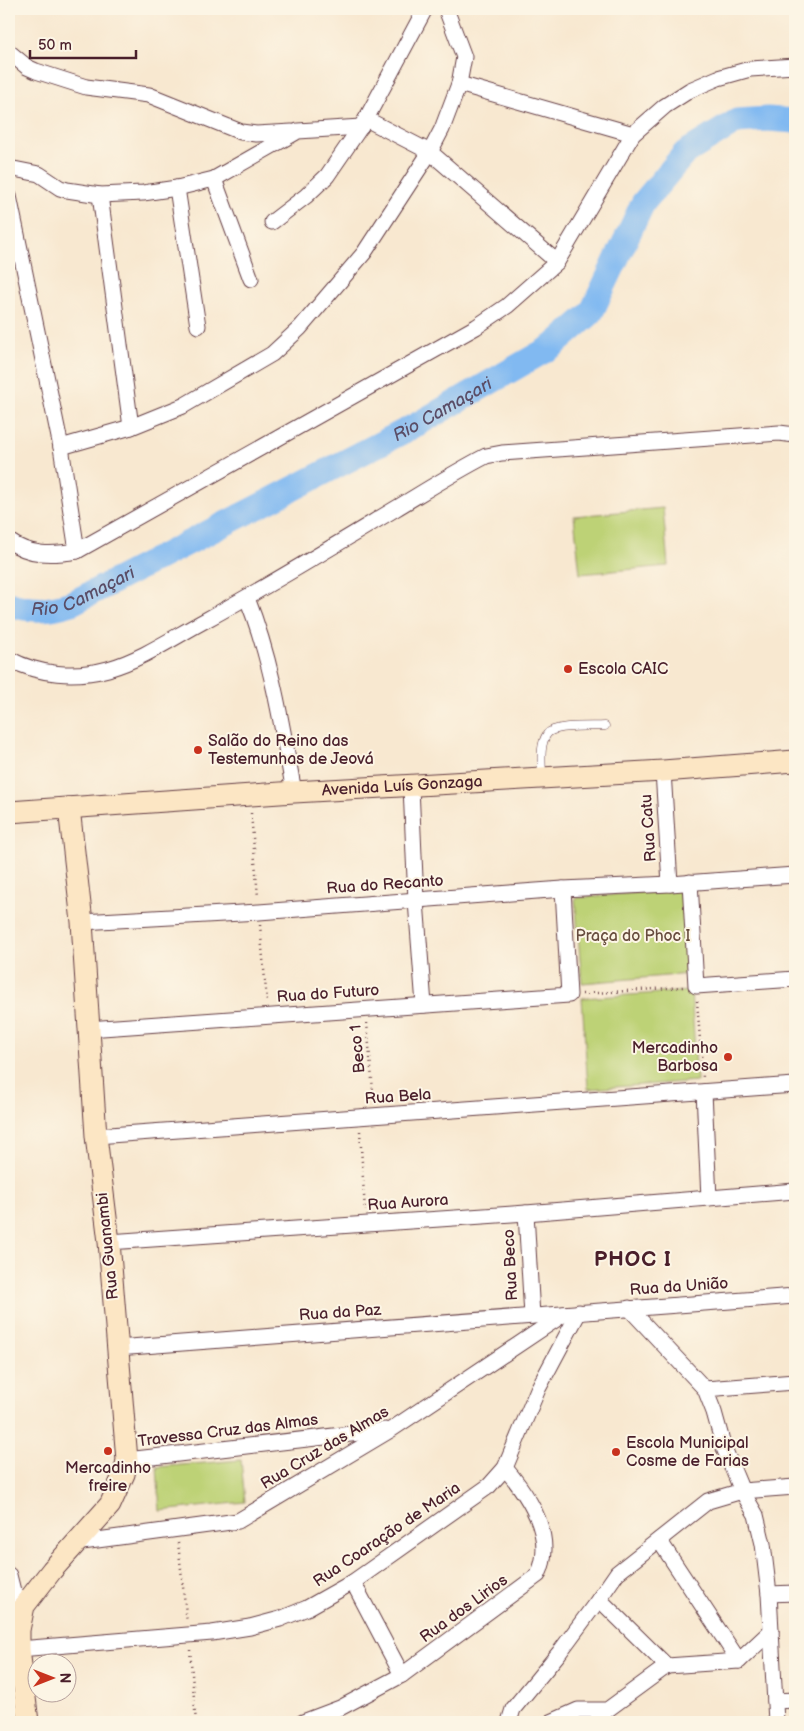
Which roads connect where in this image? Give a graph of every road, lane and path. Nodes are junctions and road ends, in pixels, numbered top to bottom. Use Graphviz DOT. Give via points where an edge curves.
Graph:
graph roads {
  1 [pos="425,9"];
  2 [pos="446,9"];
  3 [pos="9,52"];
  4 [pos="795,66"];
  5 [pos="459,84"];
  6 [pos="363,123"];
  7 [pos="298,131"];
  8 [pos="633,134"];
  9 [pos="430,152"];
  10 [pos="9,168"];
  11 [pos="214,179"];
  12 [pos="177,188"];
  13 [pos="100,195"];
  14 [pos="9,196"];
  15 [pos="272,222"];
  16 [pos="557,262"];
  17 [pos="251,278"];
  18 [pos="198,326"];
  19 [pos="131,427"];
  20 [pos="795,435"];
  21 [pos="61,447"];
  22 [pos="9,541"];
  23 [pos="77,551"];
  24 [pos="247,598"];
  25 [pos="9,659"];
  26 [pos="605,726"];
  27 [pos="795,761"];
  28 [pos="663,771"];
  29 [pos="542,778"];
  30 [pos="411,787"];
  31 [pos="294,792"];
  32 [pos="69,808"];
  33 [pos="9,812"];
  34 [pos="795,875"];
  35 [pos="690,882"];
  36 [pos="670,884"];
  37 [pos="563,889"];
  38 [pos="416,900"];
  39 [pos="82,922"];
  40 [pos="795,979"];
  41 [pos="696,986"];
  42 [pos="570,995"];
  43 [pos="424,1005"];
  44 [pos="366,1009"];
  45 [pos="88,1029"];
  46 [pos="795,1085"];
  47 [pos="704,1092"];
  48 [pos="375,1116"];
  49 [pos="359,1117"];
  50 [pos="96,1136"];
  51 [pos="795,1191"];
  52 [pos="709,1198"];
  53 [pos="526,1213"];
  54 [pos="366,1224"];
  55 [pos="109,1242"];
  56 [pos="795,1296"];
  57 [pos="629,1308"];
  58 [pos="572,1313"];
  59 [pos="532,1316"];
  60 [pos="117,1348"];
  61 [pos="795,1382"];
  62 [pos="705,1388"];
  63 [pos="392,1429"];
  64 [pos="127,1460"];
  65 [pos="505,1468"];
  66 [pos="795,1487"];
  67 [pos="742,1491"];
  68 [pos="659,1540"];
  69 [pos="75,1542"];
  70 [pos="9,1575"];
  71 [pos="352,1582"];
  72 [pos="795,1593"];
  73 [pos="769,1594"];
  74 [pos="599,1599"];
  75 [pos="24,1606"];
  76 [pos="771,1632"];
  77 [pos="19,1649"];
  78 [pos="738,1661"];
  79 [pos="667,1666"];
  80 [pos="402,1675"];
  81 [pos="16,1689"];
  82 [pos="795,1700"];
  83 [pos="775,1701"];
  84 [pos="28,1722"];
  85 [pos="303,1722"];
  86 [pos="508,1722"];
  87 [pos="551,1722"];
  88 [pos="776,1722"];
  1 -- 6 [label="street"];
  2 -- 5 [label="street" via="464,57"];
  3 -- 7 [label="street" via="36,71 79,85 149,95 241,132"];
  4 -- 8 [label="street" via="750,69 718,78 665,106"];
  5 -- 8 [label="street"];
  5 -- 9 [label="street"];
  6 -- 7 [label="street"];
  6 -- 9 [label="street"];
  6 -- 15 [label="street" via="318,186"];
  7 -- 11 [label="street"];
  8 -- 16 [label="street"];
  9 -- 16 [label="street"];
  9 -- 19 [label="street" via="364,253 287,341 272,354 204,395"];
  10 -- 13 [label="street" via="39,174 66,190"];
  11 -- 12 [label="street"];
  11 -- 17 [label="street"];
  12 -- 13 [label="street"];
  12 -- 18 [label="street"];
  13 -- 19 [label="street"];
  14 -- 21 [label="street"];
  16 -- 23 [label="street" via="507,306 476,327"];
  19 -- 21 [label="street"];
  20 -- 24 [label="street" via="779,433 486,456"];
  21 -- 23 [label="street"];
  22 -- 23 [label="street" via="34,553"];
  24 -- 25 [label="street" via="135,659 108,669 82,673 42,672"];
  24 -- 31 [label="street" via="270,669"];
  26 -- 29 [label="lane" via="558,728 548,734 543,743"];
  27 -- 28 [label="street, Avenida Luís Gonzaga"];
  28 -- 29 [label="street, Avenida Luís Gonzaga"];
  28 -- 36 [label="street, Rua Catu"];
  29 -- 30 [label="street, Avenida Luís Gonzaga"];
  30 -- 31 [label="street, Avenida Luís Gonzaga"];
  30 -- 38 [label="street"];
  31 -- 32 [label="street, Avenida Luís Gonzaga"];
  32 -- 33 [label="street, Avenida Luís Gonzaga"];
  32 -- 39 [label="street, Rua Guanambi"];
  34 -- 35 [label="street, Rua do Recanto"];
  35 -- 36 [label="street, Rua do Recanto"];
  35 -- 41 [label="street"];
  36 -- 37 [label="street, Rua do Recanto"];
  37 -- 38 [label="street, Rua do Recanto"];
  37 -- 42 [label="street"];
  38 -- 39 [label="street, Rua do Recanto"];
  38 -- 43 [label="street"];
  39 -- 45 [label="street, Rua Guanambi"];
  40 -- 41 [label="street"];
  41 -- 42 [label="path"];
  41 -- 47 [label="path"];
  42 -- 43 [label="street, Rua do Futuro"];
  43 -- 44 [label="street, Rua do Futuro"];
  44 -- 45 [label="street, Rua do Futuro"];
  44 -- 48 [label="path, Beco 1"];
  45 -- 50 [label="street, Rua Guanambi"];
  46 -- 47 [label="street, Rua Bela"];
  47 -- 48 [label="street, Rua Bela"];
  47 -- 52 [label="street"];
  48 -- 49 [label="street, Rua Bela"];
  49 -- 50 [label="street, Rua Bela"];
  49 -- 54 [label="path"];
  50 -- 55 [label="street, Rua Guanambi"];
  51 -- 52 [label="street, Rua Aurora"];
  52 -- 53 [label="street, Rua Aurora"];
  53 -- 54 [label="street, Rua Aurora"];
  53 -- 59 [label="street, Rua Beco"];
  54 -- 55 [label="street, Rua Aurora"];
  55 -- 60 [label="street, Rua Guanambi"];
  56 -- 57 [label="street, Rua da União"];
  57 -- 58 [label="street, Rua da União"];
  57 -- 62 [label="street"];
  58 -- 59 [label="street, Rua da Paz"];
  58 -- 63 [label="street, Rua Cruz das Almas"];
  58 -- 65 [label="street, Rua Coaração de Maria"];
  59 -- 60 [label="street, Rua da Paz"];
  60 -- 64 [label="street, Rua Guanambi"];
  61 -- 62 [label="street"];
  62 -- 67 [label="street"];
  63 -- 64 [label="street, Travessa Cruz das Almas"];
  63 -- 69 [label="street, Rua Cruz das Almas" via="238,1521"];
  64 -- 69 [label="street, Rua Guanambi" via="110,1505"];
  65 -- 71 [label="street, Rua Coaração de Maria" via="489,1486"];
  65 -- 80 [label="street, Rua dos Lirios" via="522,1487 541,1527 545,1559 538,1576"];
  66 -- 67 [label="street"];
  67 -- 68 [label="street" via="708,1502"];
  67 -- 73 [label="street" via="756,1515"];
  68 -- 74 [label="street" via="617,1573"];
  68 -- 78 [label="street"];
  69 -- 75 [label="street, Rua Guanambi"];
  70 -- 75 [label="street"];
  71 -- 77 [label="street, Rua Coaração de Maria" via="307,1608 250,1627"];
  71 -- 80 [label="street"];
  72 -- 73 [label="street"];
  73 -- 76 [label="street"];
  74 -- 79 [label="street"];
  74 -- 86 [label="street" via="513,1709"];
  75 -- 77 [label="street, Rua Guanambi"];
  76 -- 78 [label="street"];
  76 -- 83 [label="street"];
  77 -- 81 [label="street, Rua Guanambi"];
  78 -- 79 [label="street"];
  79 -- 87 [label="street" via="607,1710 578,1710"];
  80 -- 85 [label="street, Rua dos Lirios" via="340,1708"];
  81 -- 84 [label="street, Rua Guanambi"];
  82 -- 83 [label="street"];
  83 -- 88 [label="street"];
}
